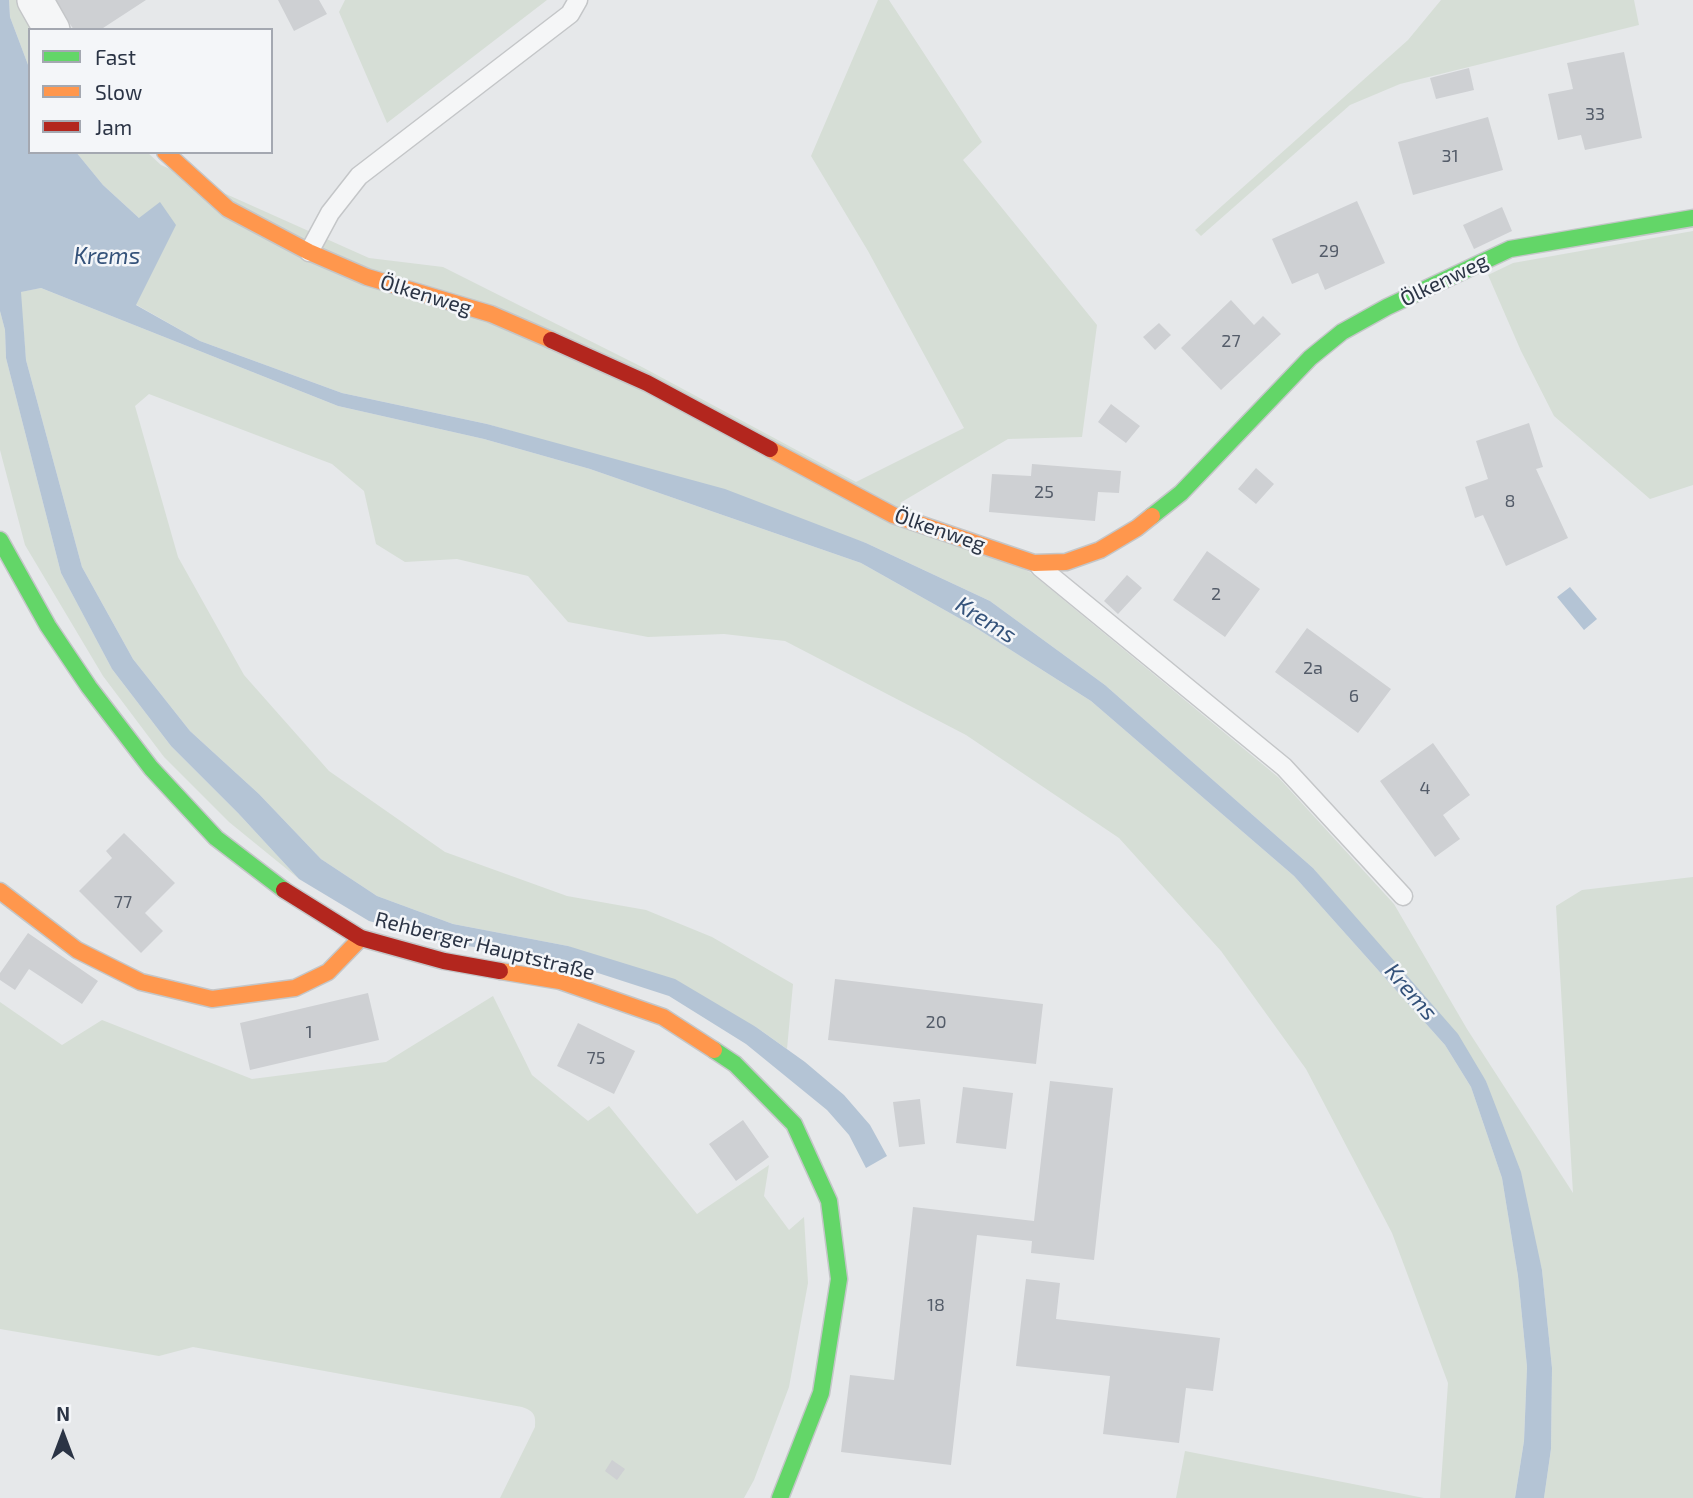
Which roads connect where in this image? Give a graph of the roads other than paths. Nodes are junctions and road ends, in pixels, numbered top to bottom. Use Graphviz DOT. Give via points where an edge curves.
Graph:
graph roads {
  1 [pos="35,0"];
  2 [pos="578,0"];
  3 [pos="51,28"];
  4 [pos="167,154"];
  5 [pos="1693,218"];
  6 [pos="309,252"];
  7 [pos="0,540"];
  8 [pos="1034,563"];
  9 [pos="0,891"];
  10 [pos="1403,895"];
  11 [pos="361,938"];
  12 [pos="780,1498"];
  1 -- 3 [label="street"];
  2 -- 6 [label="lane" via="570,14 359,176 330,213"];
  4 -- 6 [label="street, Ölkenweg" via="228,209"];
  5 -- 8 [label="street, Ölkenweg" via="1510,248 1387,307 1342,332 1310,358 1181,493 1137,528 1100,551 1066,562"];
  6 -- 8 [label="street, Ölkenweg" via="367,277 491,314 647,383 893,515"];
  7 -- 11 [label="street, Rehberger Hauptstraße" via="75,667 151,768 216,838 290,894"];
  8 -- 10 [label="lane" via="1284,767"];
  9 -- 11 [label="street" via="77,950 141,982 212,999 296,988 328,972"];
  11 -- 12 [label="street, Rehberger Hauptstraße" via="444,961 561,981 663,1017 735,1064 794,1124 829,1201 839,1279 821,1393"];
}
